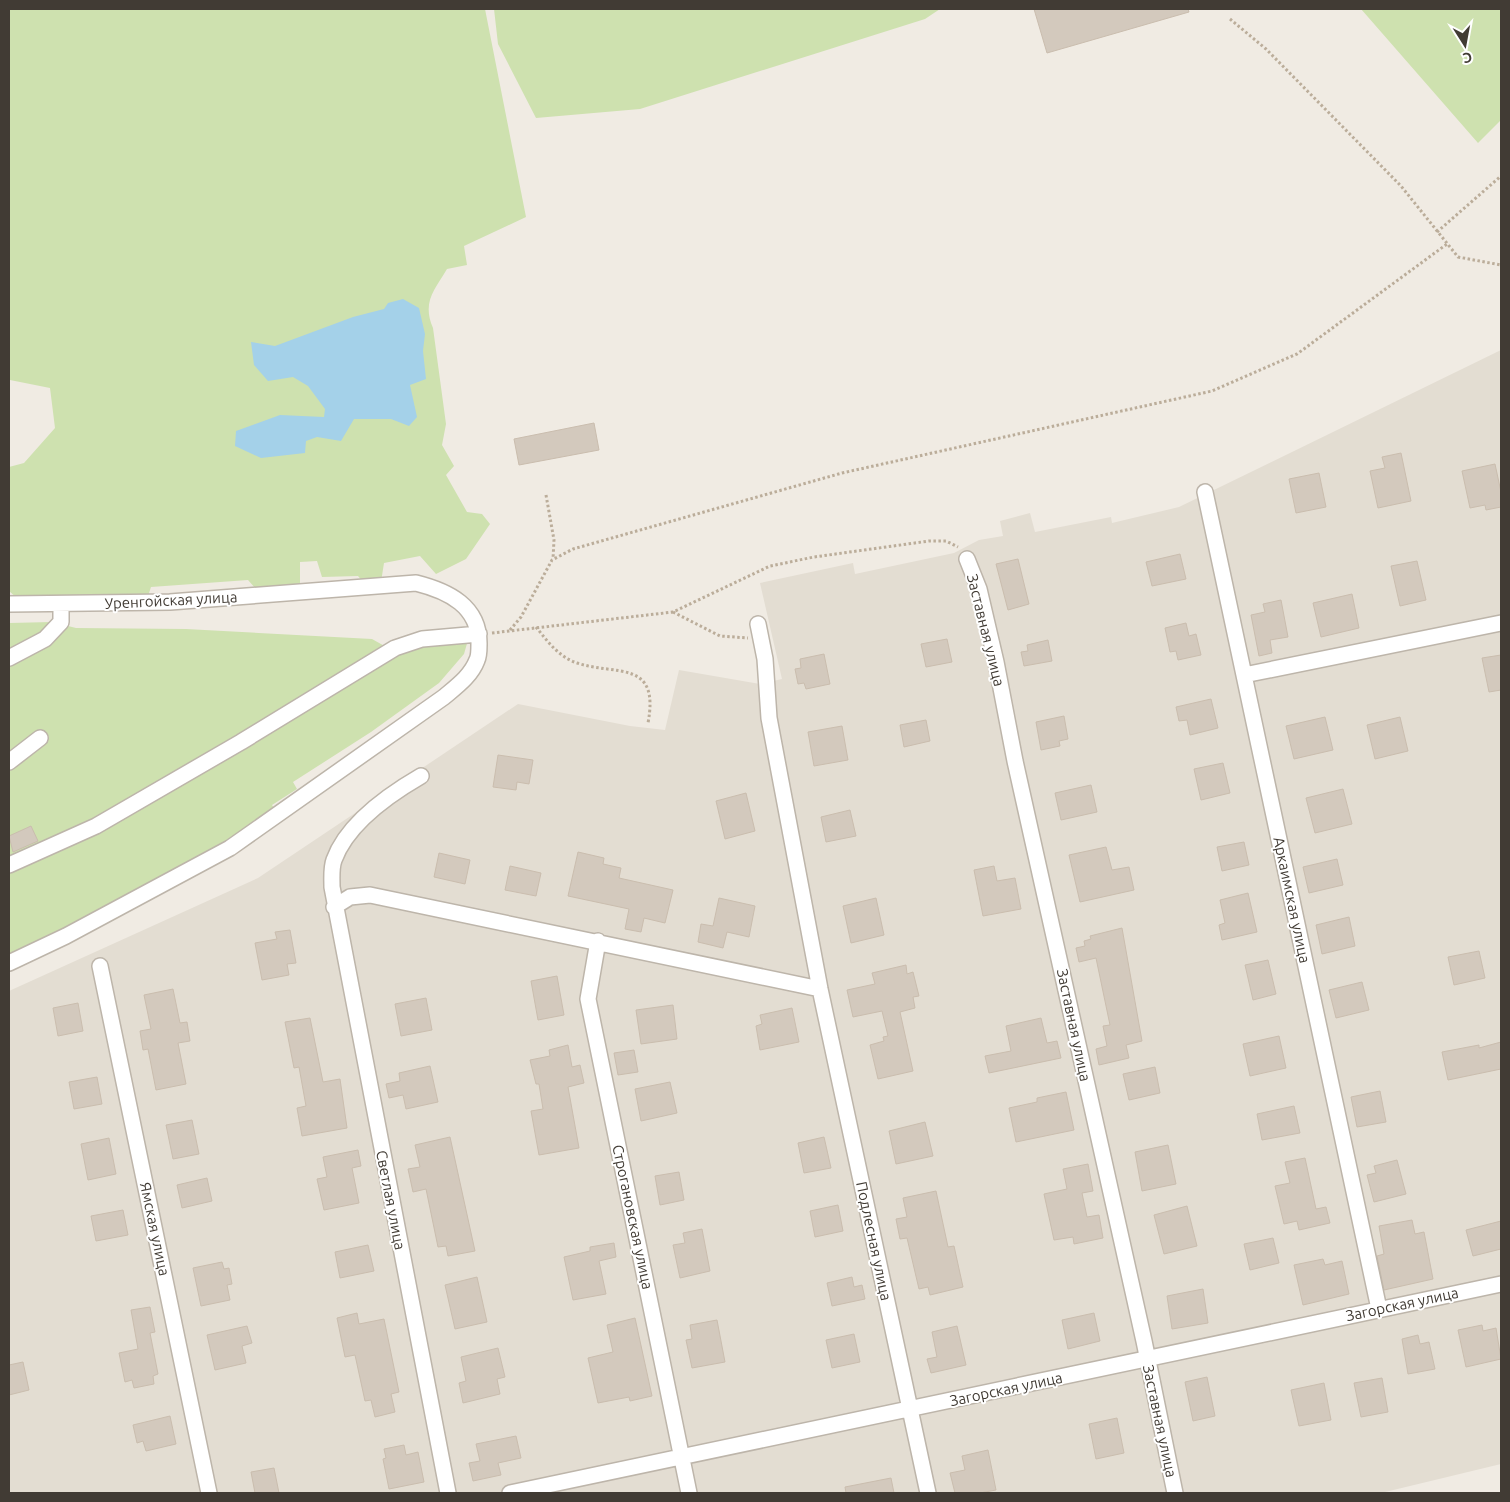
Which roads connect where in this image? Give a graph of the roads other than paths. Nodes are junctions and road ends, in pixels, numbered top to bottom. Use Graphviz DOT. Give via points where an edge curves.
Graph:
graph roads {
  1 [pos="1205,492"];
  2 [pos="968,559"];
  3 [pos="9,604"];
  4 [pos="62,605"];
  5 [pos="1501,623"];
  6 [pos="759,630"];
  7 [pos="479,634"];
  8 [pos="9,658"];
  9 [pos="1244,675"];
  10 [pos="40,738"];
  11 [pos="9,762"];
  12 [pos="421,776"];
  13 [pos="9,865"];
  14 [pos="334,907"];
  15 [pos="598,941"];
  16 [pos="9,963"];
  17 [pos="100,966"];
  18 [pos="820,989"];
  19 [pos="1501,1284"];
  20 [pos="1379,1309"];
  21 [pos="1147,1360"];
  22 [pos="910,1409"];
  23 [pos="682,1457"];
  24 [pos="209,1493"];
  25 [pos="448,1493"];
  26 [pos="510,1493"];
  27 [pos="689,1493"];
  28 [pos="928,1493"];
  29 [pos="1175,1493"];
  1 -- 9 [label="street, Аркаимская улица"];
  2 -- 21 [label="street, Заставная улица" via="979,589 996,662 1015,762"];
  3 -- 4 [label="street, Уренгойская улица"];
  4 -- 7 [label="street, Уренгойская улица" via="170,602 416,584 441,589 466,607"];
  4 -- 8 [label="street" via="61,622 45,639"];
  5 -- 9 [label="street"];
  6 -- 18 [label="street, Подлесная улица" via="766,659 768,718"];
  7 -- 13 [label="street" via="422,639 394,648 96,826"];
  7 -- 16 [label="street" via="478,659 466,679 230,848"];
  9 -- 20 [label="street, Аркаимская улица"];
  10 -- 11 [label="street"];
  12 -- 14 [label="street, Светлая улица" via="394,791 342,843 333,862"];
  14 -- 15 [label="street" via="350,897 370,895"];
  14 -- 25 [label="street, Светлая улица"];
  15 -- 18 [label="street"];
  15 -- 23 [label="street, Строгановская улица" via="588,999"];
  17 -- 24 [label="street, Ямская улица"];
  18 -- 22 [label="street, Подлесная улица"];
  19 -- 20 [label="street, Загорская улица"];
  20 -- 21 [label="street, Загорская улица"];
  21 -- 22 [label="street, Загорская улица"];
  21 -- 29 [label="street, Заставная улица"];
  22 -- 23 [label="street, Загорская улица"];
  22 -- 28 [label="street, Подлесная улица"];
  23 -- 26 [label="street, Загорская улица"];
  23 -- 27 [label="street, Строгановская улица"];
}
